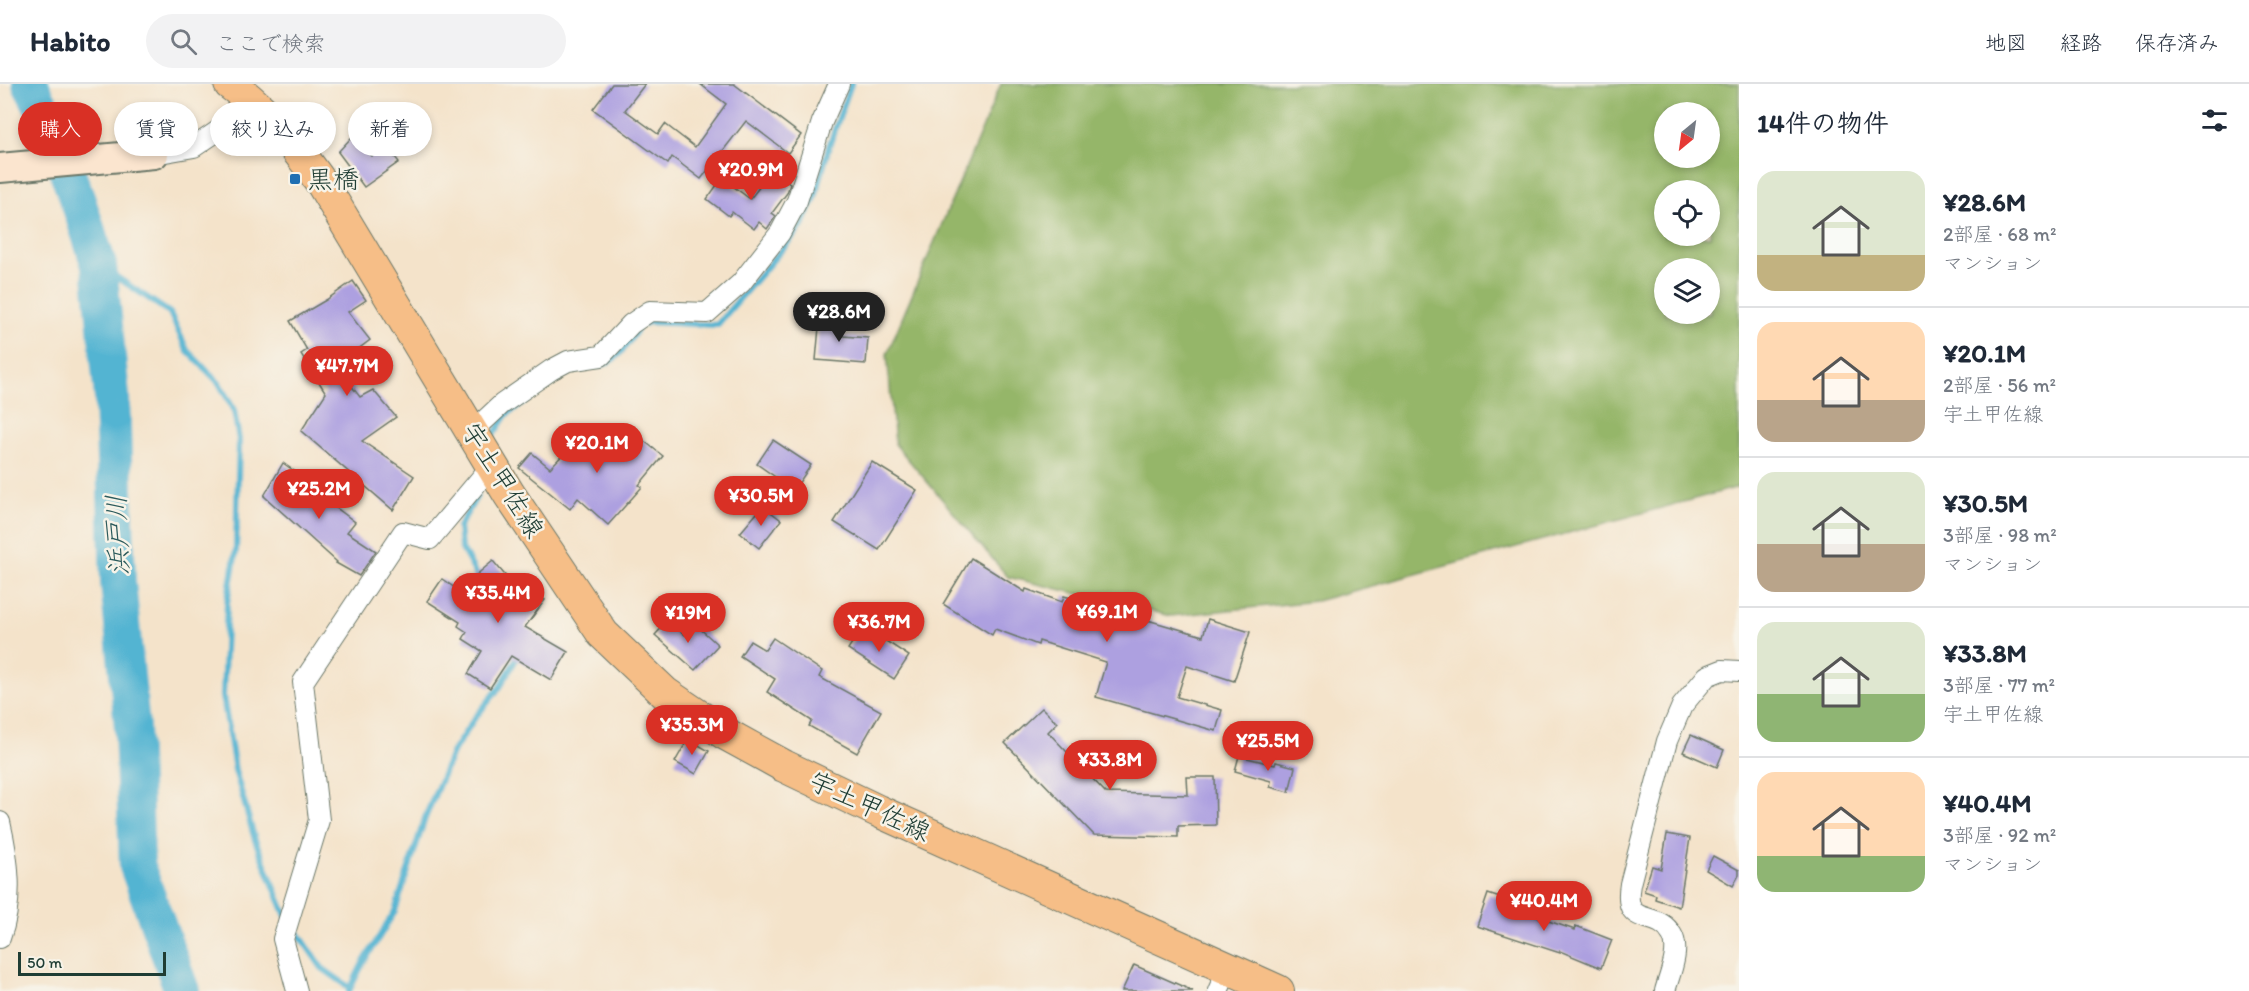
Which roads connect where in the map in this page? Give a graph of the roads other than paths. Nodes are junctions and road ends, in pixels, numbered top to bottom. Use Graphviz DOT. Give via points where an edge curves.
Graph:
graph roads {
  1 [pos="839,84"];
  2 [pos="238,90"];
  3 [pos="198,144"];
  4 [pos="132,156"];
  5 [pos="0,168"];
  6 [pos="472,431"];
  7 [pos="493,464"];
  8 [pos="1739,671"];
  9 [pos="0,822"];
  10 [pos="0,938"];
  11 [pos="1223,980"];
  12 [pos="297,991"];
  13 [pos="1278,991"];
  14 [pos="1665,991"];
  1 -- 6 [label="street" via="822,122 797,201 780,233 741,283 707,313 650,311 631,324 601,356 568,361 551,370 502,404"];
  2 -- 3 [label="street" via="222,128"];
  2 -- 6 [label="main road, 宇土甲佐線" via="293,142 324,185"];
  4 -- 5 [label="street"];
  6 -- 7 [label="main road, 宇土甲佐線"];
  7 -- 11 [label="main road, 宇土甲佐線" via="603,634 665,693 724,733 784,766"];
  7 -- 12 [label="street" via="430,539 403,532 303,682 318,820 283,939"];
  8 -- 14 [label="street" via="1722,670 1707,676 1682,706 1667,741 1630,884 1630,909 1662,924 1673,936 1675,952"];
  9 -- 10 [label="street" via="9,894"];
  11 -- 13 [label="main road, 宇土甲佐線"];
}
